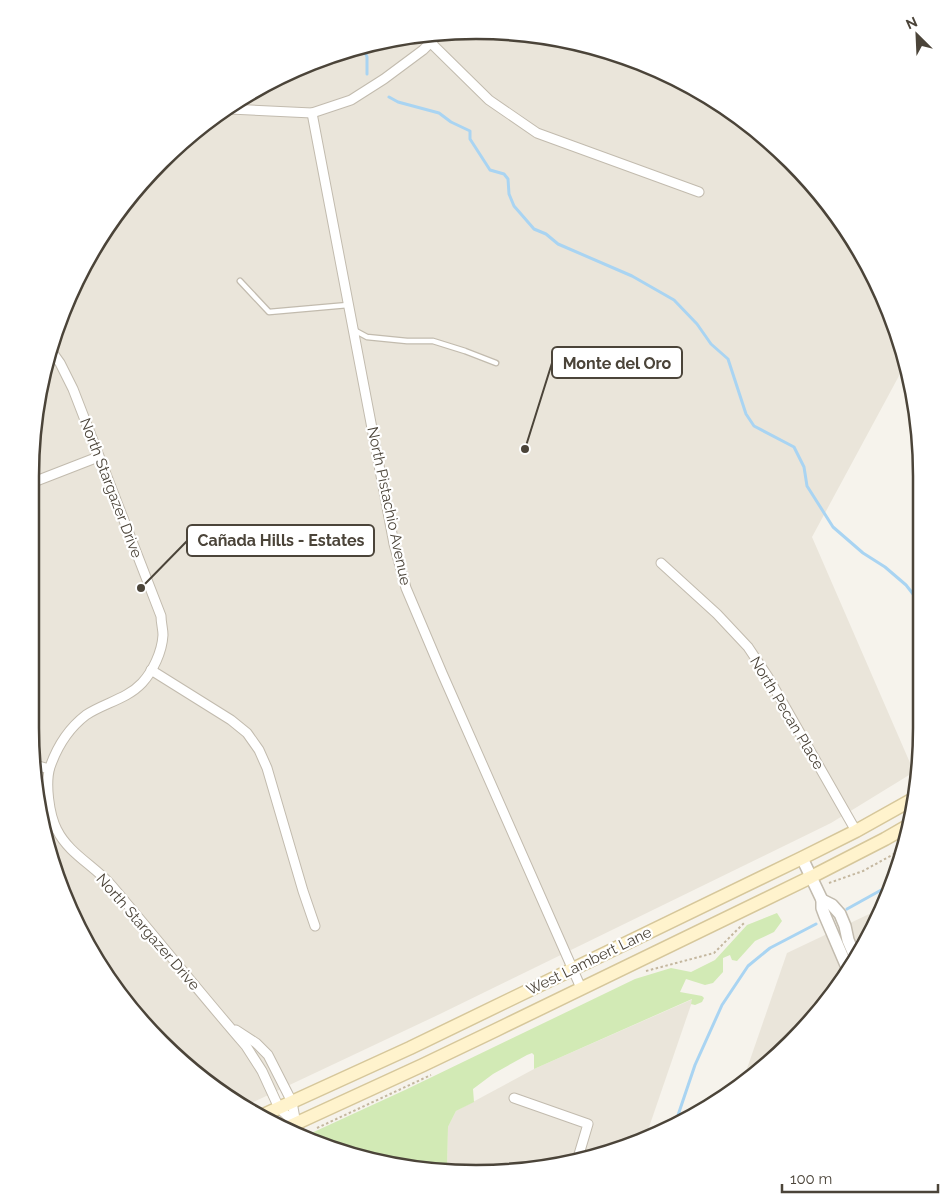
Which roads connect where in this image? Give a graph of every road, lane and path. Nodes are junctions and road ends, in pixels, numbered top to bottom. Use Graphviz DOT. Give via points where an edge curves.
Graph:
graph roads {
  1 [pos="431,43"];
  2 [pos="237,109"];
  3 [pos="312,113"];
  4 [pos="699,192"];
  5 [pos="240,281"];
  6 [pos="349,305"];
  7 [pos="354,330"];
  8 [pos="56,357"];
  9 [pos="496,363"];
  10 [pos="98,457"];
  11 [pos="39,480"];
  12 [pos="662,563"];
  13 [pos="151,670"];
  14 [pos="41,766"];
  15 [pos="49,768"];
  16 [pos="907,803"];
  17 [pos="901,829"];
  18 [pos="856,831"];
  19 [pos="894,854"];
  20 [pos="802,858"];
  21 [pos="811,876"];
  22 [pos="829,883"];
  23 [pos="822,900"];
  24 [pos="743,924"];
  25 [pos="315,926"];
  26 [pos="853,951"];
  27 [pos="845,963"];
  28 [pos="572,970"];
  29 [pos="644,971"];
  30 [pos="581,988"];
  31 [pos="227,1025"];
  32 [pos="435,1073"];
  33 [pos="514,1098"];
  34 [pos="292,1102"];
  35 [pos="279,1108"];
  36 [pos="268,1113"];
  37 [pos="289,1123"];
  38 [pos="291,1124"];
  39 [pos="293,1125"];
  40 [pos="311,1130"];
  41 [pos="580,1152"];
  1 -- 3 [label="street" via="384,80 351,100"];
  1 -- 4 [label="street" via="489,100 537,133"];
  2 -- 3 [label="street"];
  3 -- 6 [label="street, North Pistachio Avenue"];
  5 -- 6 [label="lane" via="269,312"];
  6 -- 7 [label="street, North Pistachio Avenue"];
  7 -- 9 [label="lane" via="368,337 433,341"];
  7 -- 28 [label="street, North Pistachio Avenue" via="394,544 406,588"];
  8 -- 10 [label="street, North Stargazer Drive" via="73,389"];
  10 -- 11 [label="street"];
  10 -- 13 [label="street, North Stargazer Drive" via="161,616 163,635"];
  12 -- 18 [label="street, North Pecan Place" via="748,647 768,676"];
  13 -- 15 [label="street, North Stargazer Drive" via="141,684 86,716 70,730"];
  13 -- 25 [label="street" via="231,720 258,750 267,768"];
  14 -- 15 [label="street"];
  15 -- 31 [label="street, North Stargazer Drive" via="48,799 57,830 73,851 110,884"];
  16 -- 18 [label="main road, West Lambert Lane"];
  17 -- 21 [label="main road, West Lambert Lane"];
  18 -- 20 [label="main road, West Lambert Lane"];
  19 -- 22 [label="path" via="863,871"];
  20 -- 21 [label="street"];
  20 -- 28 [label="main road, West Lambert Lane"];
  21 -- 23 [label="street"];
  21 -- 30 [label="main road, West Lambert Lane"];
  23 -- 26 [label="street" via="840,914"];
  23 -- 27 [label="street" via="822,908"];
  24 -- 29 [label="path" via="714,953"];
  28 -- 30 [label="street, North Pistachio Avenue"];
  28 -- 34 [label="main road, West Lambert Lane"];
  30 -- 39 [label="main road, West Lambert Lane"];
  31 -- 34 [label="street, North Stargazer Drive" via="256,1043 268,1055"];
  31 -- 35 [label="street, North Stargazer Drive" via="257,1062"];
  32 -- 40 [label="path"];
  33 -- 41 [label="street" via="588,1124"];
  34 -- 35 [label="main road, West Lambert Lane"];
  34 -- 38 [label="street, North Stargazer Drive"];
  35 -- 36 [label="main road, West Lambert Lane"];
  35 -- 37 [label="street, North Stargazer Drive"];
}
